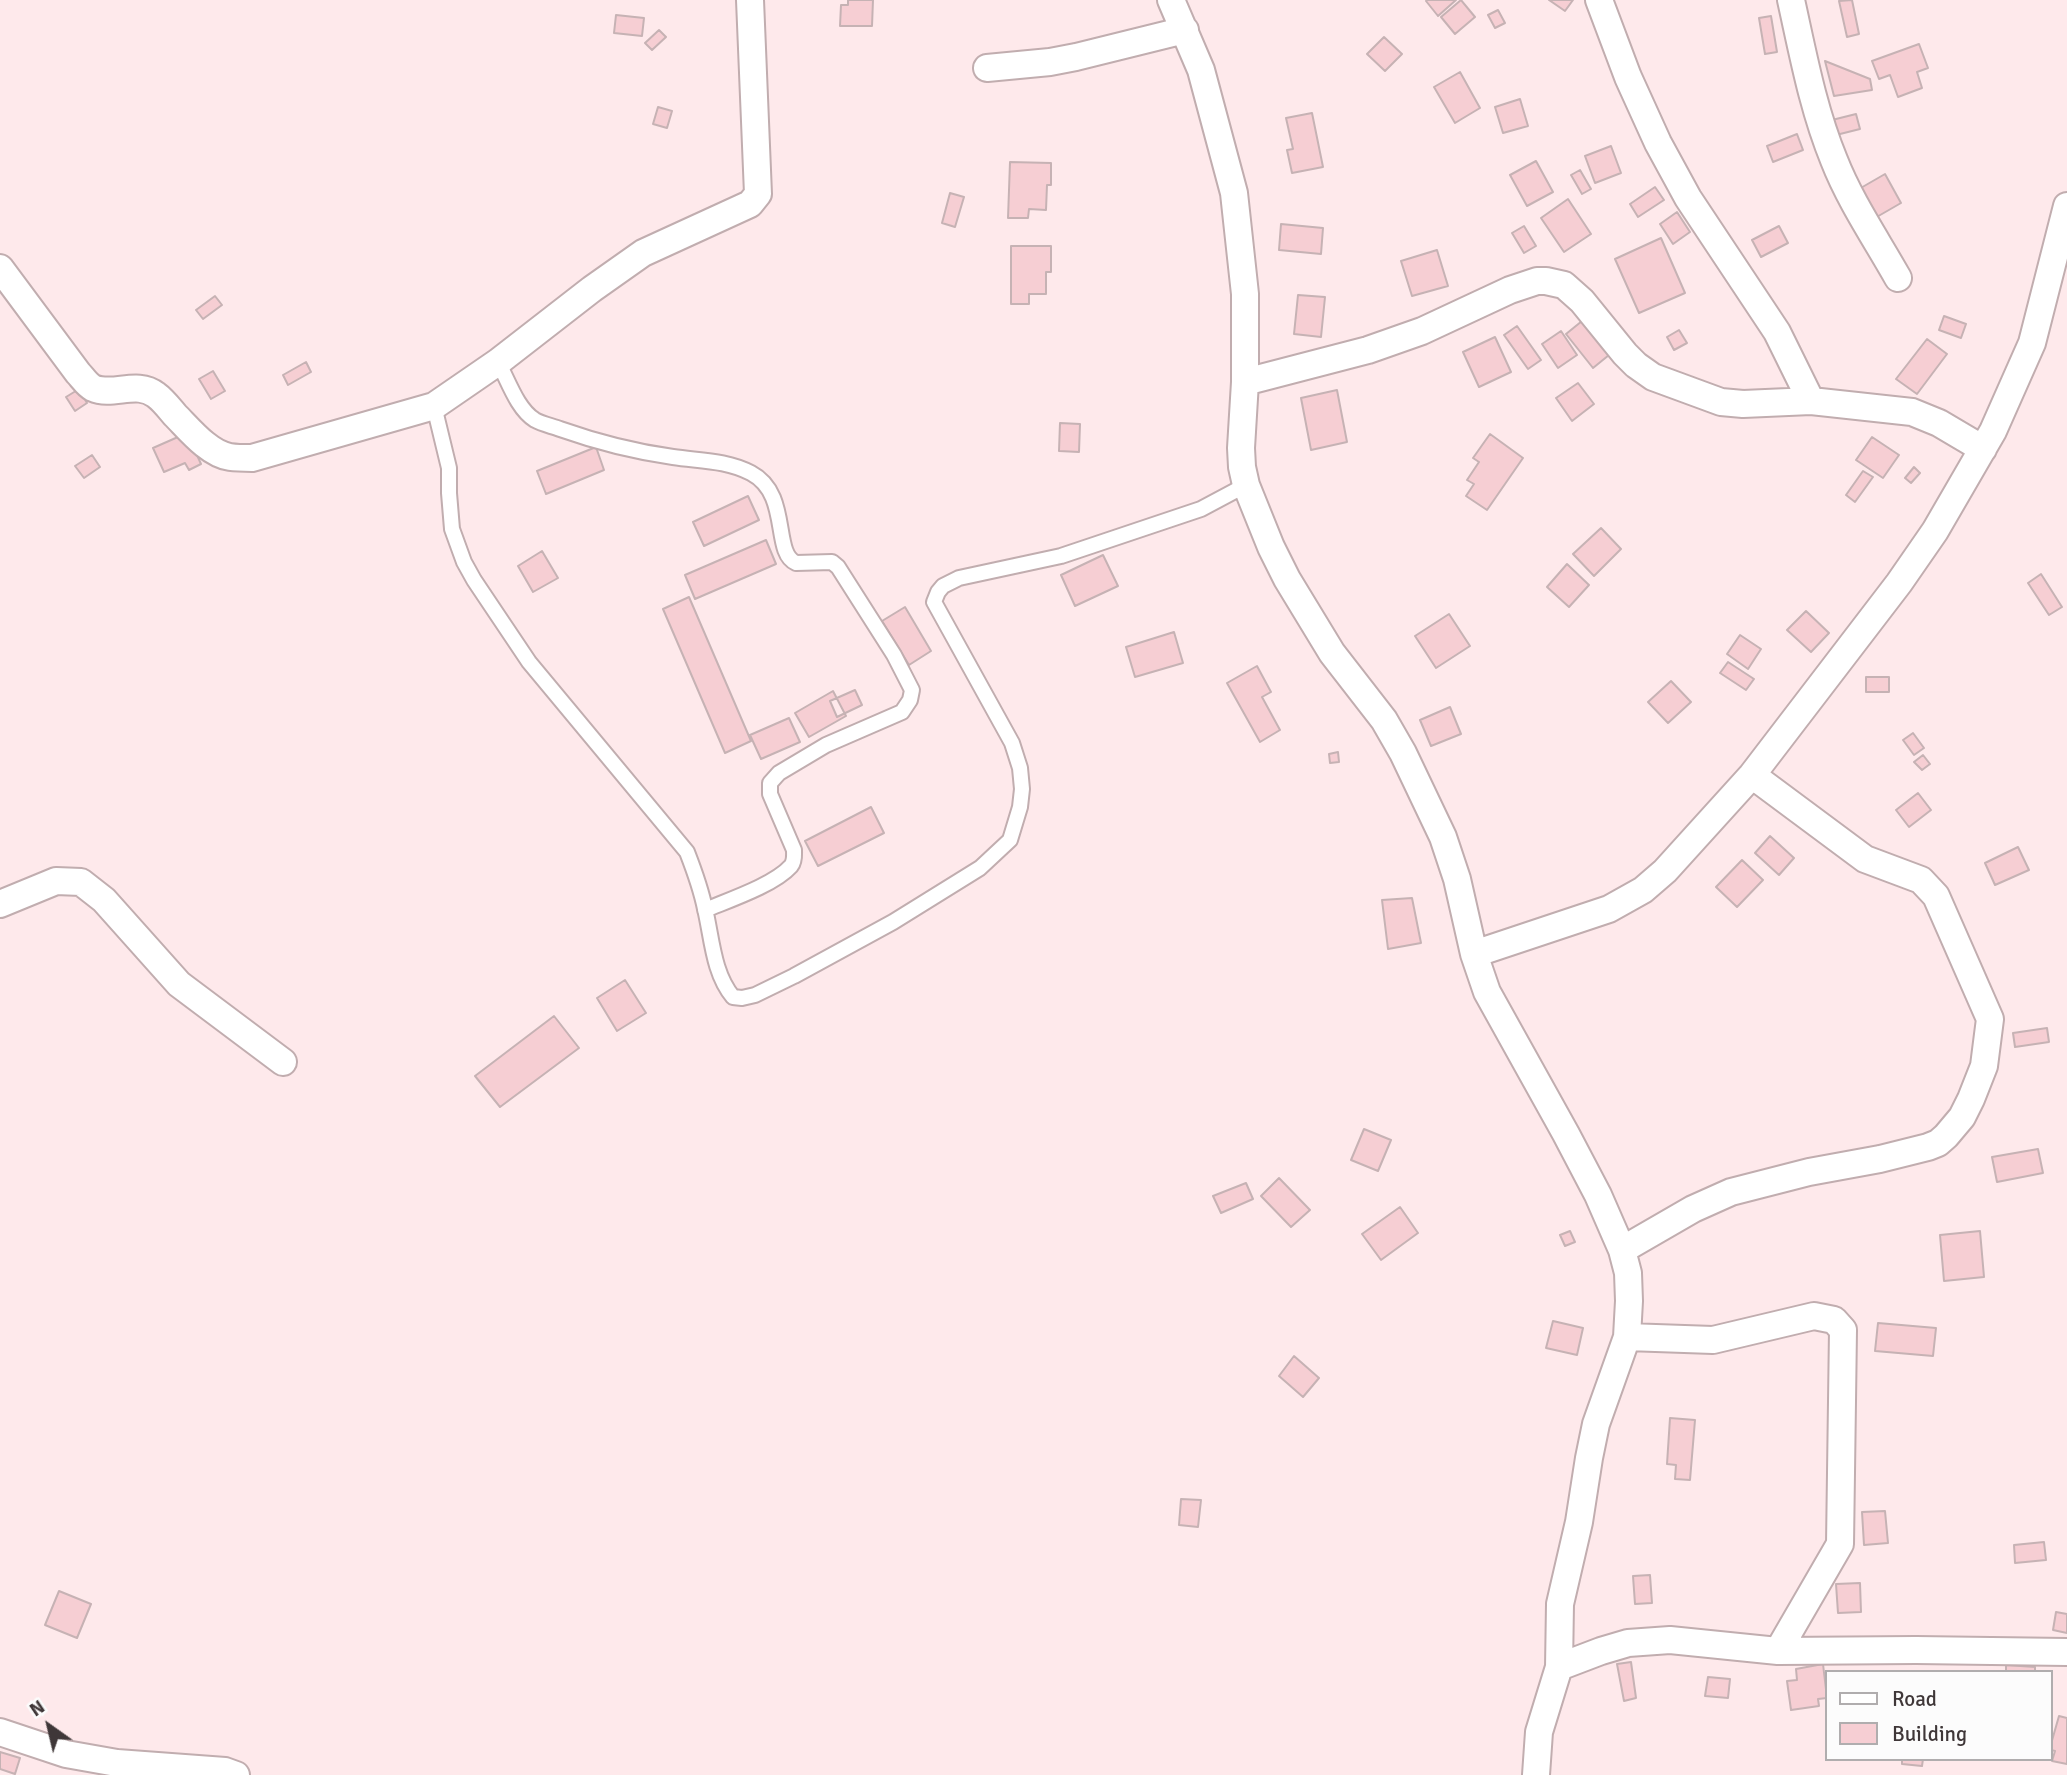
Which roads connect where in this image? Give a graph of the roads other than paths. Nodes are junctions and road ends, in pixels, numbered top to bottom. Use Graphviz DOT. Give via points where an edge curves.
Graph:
graph roads {
  1 [pos="750,0"];
  2 [pos="1171,0"];
  3 [pos="1599,0"];
  4 [pos="1791,0"];
  5 [pos="1185,30"];
  6 [pos="988,68"];
  7 [pos="2067,206"];
  8 [pos="0,268"];
  9 [pos="1898,278"];
  10 [pos="498,362"];
  11 [pos="1245,382"];
  12 [pos="1811,401"];
  13 [pos="434,406"];
  14 [pos="1983,449"];
  15 [pos="1246,485"];
  16 [pos="1752,775"];
  17 [pos="0,905"];
  18 [pos="705,910"];
  19 [pos="1474,954"];
  20 [pos="284,1062"];
  21 [pos="1622,1250"];
  22 [pos="1626,1336"];
  23 [pos="1779,1651"];
  24 [pos="2067,1652"];
  25 [pos="1559,1667"];
  26 [pos="0,1732"];
  27 [pos="236,1775"];
  28 [pos="1536,1775"];
  1 -- 10 [label="street" via="755,200 643,253"];
  2 -- 5 [label="street"];
  3 -- 12 [label="street" via="1658,143 1688,198 1777,332"];
  4 -- 9 [label="street" via="1813,98 1834,160"];
  5 -- 6 [label="street" via="1076,57"];
  5 -- 11 [label="street" via="1201,70 1234,192 1245,294"];
  7 -- 14 [label="street" via="2032,343"];
  8 -- 13 [label="street" via="91,387 107,391 137,388 157,395 196,435 228,457 252,458"];
  10 -- 13 [label="street"];
  10 -- 18 [label="lane" via="534,419 583,437 652,453 706,459 753,474 770,489 788,557 796,563 832,562 838,566 912,690 902,712 826,745 779,773 770,783 770,794 794,850 792,865 749,892"];
  11 -- 12 [label="street" via="1368,350 1422,331 1517,287 1546,281 1564,285 1582,301 1625,354 1653,377 1721,402"];
  11 -- 15 [label="street" via="1241,448"];
  12 -- 14 [label="street" via="1912,412"];
  13 -- 18 [label="lane" via="449,468 453,529 464,562 529,662 687,852"];
  14 -- 16 [label="street" via="1899,583"];
  15 -- 18 [label="lane" via="1201,509 1061,556 959,578 937,592 934,602 1012,743 1020,768 1020,807 1010,840 980,868 893,922 742,999 733,997 722,979"];
  15 -- 19 [label="street" via="1287,579 1332,653 1384,720 1403,753 1443,837"];
  16 -- 19 [label="street" via="1643,890 1609,909"];
  16 -- 21 [label="street" via="1866,859 1928,885 1990,1019 1984,1066 1962,1117 1938,1143 1731,1192"];
  17 -- 20 [label="street" via="56,881 81,882 104,900 179,984"];
  19 -- 21 [label="street" via="1487,992 1585,1170"];
  21 -- 22 [label="street" via="1629,1287"];
  22 -- 23 [label="street" via="1713,1340 1814,1316 1834,1320 1843,1330 1842,1536"];
  22 -- 25 [label="street" via="1589,1458 1560,1604"];
  23 -- 24 [label="street"];
  23 -- 25 [label="street" via="1670,1640 1628,1643"];
  25 -- 28 [label="street" via="1539,1732"];
  26 -- 27 [label="street" via="66,1754"];
}
